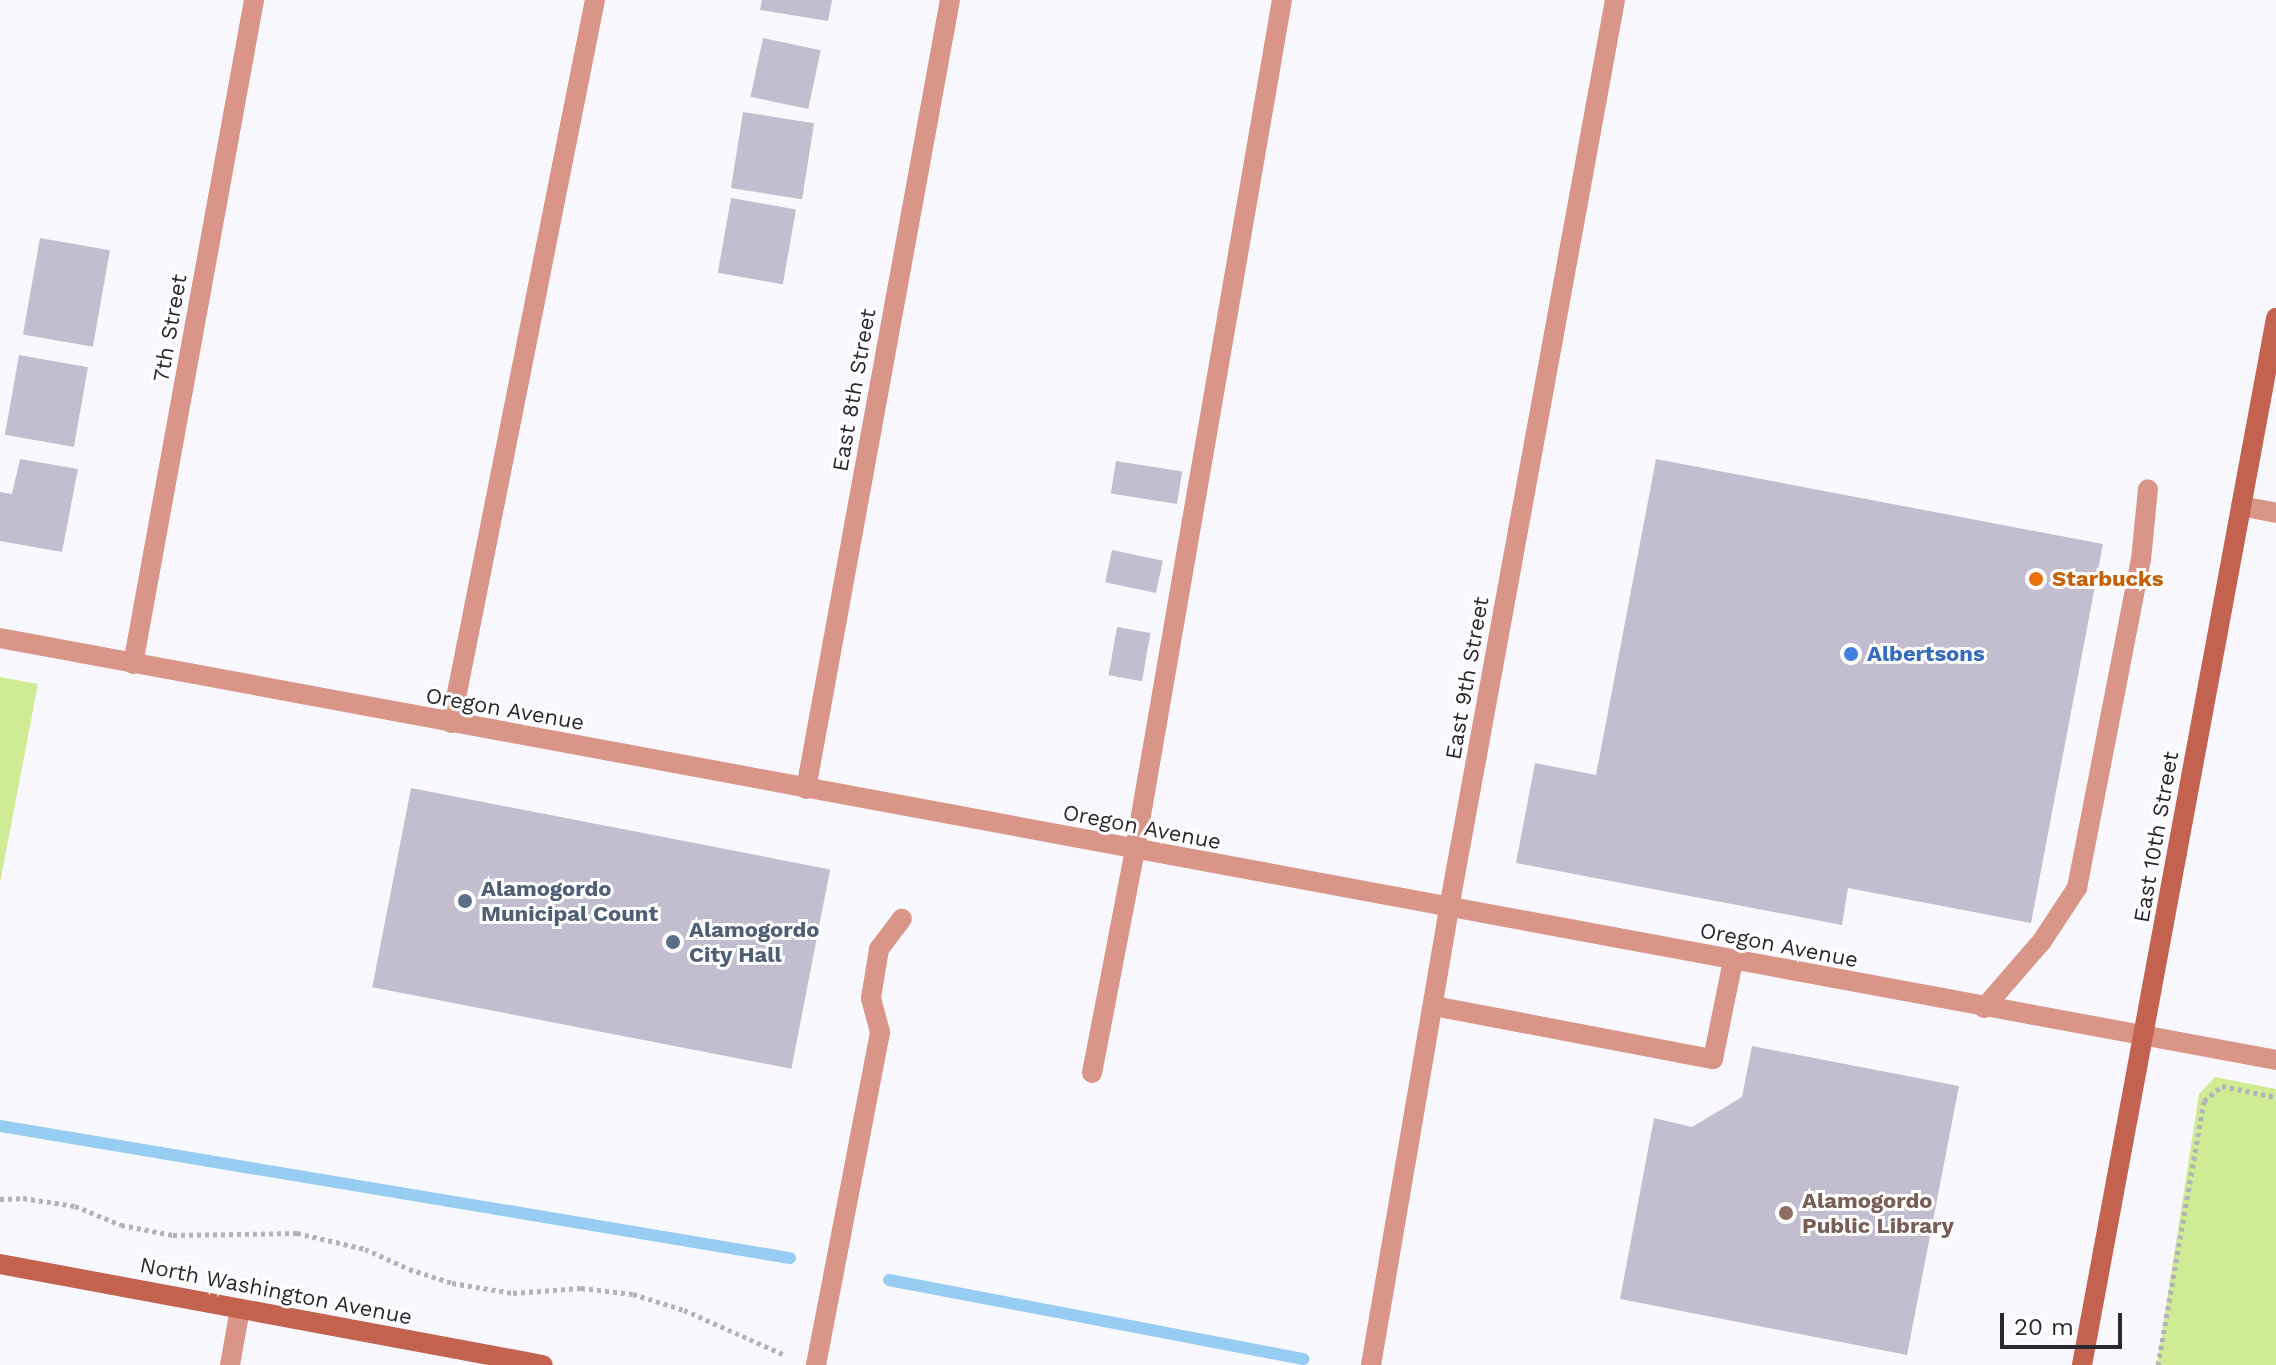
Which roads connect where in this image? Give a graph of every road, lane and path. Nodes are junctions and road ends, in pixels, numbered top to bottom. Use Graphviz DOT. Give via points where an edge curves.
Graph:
graph roads {
  1 [pos="254,0"];
  2 [pos="595,0"];
  3 [pos="950,0"];
  4 [pos="1282,0"];
  5 [pos="1615,0"];
  6 [pos="2276,318"];
  7 [pos="2148,489"];
  8 [pos="2241,506"];
  9 [pos="2276,513"];
  10 [pos="0,638"];
  11 [pos="133,664"];
  12 [pos="451,723"];
  13 [pos="806,789"];
  14 [pos="1135,850"];
  15 [pos="1449,908"];
  16 [pos="902,919"];
  17 [pos="1733,961"];
  18 [pos="1434,1006"];
  19 [pos="1984,1008"];
  20 [pos="2143,1037"];
  21 [pos="2276,1060"];
  22 [pos="1092,1073"];
  23 [pos="2276,1097"];
  24 [pos="0,1199"];
  25 [pos="0,1264"];
  26 [pos="240,1309"];
  27 [pos="783,1354"];
  28 [pos="484,1360"];
  29 [pos="230,1365"];
  30 [pos="543,1365"];
  31 [pos="816,1365"];
  32 [pos="1371,1365"];
  33 [pos="2082,1365"];
  34 [pos="2158,1365"];
  1 -- 11 [label="street, 7th Street"];
  2 -- 12 [label="street"];
  3 -- 13 [label="street, East 8th Street"];
  4 -- 14 [label="street"];
  5 -- 15 [label="street, East 9th Street"];
  6 -- 8 [label="main road, East 10th Street"];
  7 -- 19 [label="street" via="2141,560 2077,888 2042,941"];
  8 -- 9 [label="street"];
  8 -- 20 [label="main road, East 10th Street"];
  10 -- 11 [label="street, Oregon Avenue"];
  11 -- 12 [label="street, Oregon Avenue"];
  12 -- 13 [label="street, Oregon Avenue"];
  13 -- 14 [label="street, Oregon Avenue"];
  14 -- 15 [label="street, Oregon Avenue"];
  14 -- 22 [label="street"];
  15 -- 17 [label="street, Oregon Avenue"];
  15 -- 18 [label="street, East 9th Street"];
  16 -- 31 [label="street" via="879,949 871,998 880,1032"];
  17 -- 18 [label="street" via="1713,1059"];
  17 -- 19 [label="street, Oregon Avenue"];
  18 -- 32 [label="street, East 9th Street"];
  19 -- 20 [label="street, Oregon Avenue"];
  20 -- 21 [label="street, Oregon Avenue"];
  20 -- 33 [label="main road, East 10th Street"];
  23 -- 34 [label="path" via="2222,1086 2204,1101"];
  24 -- 27 [label="path" via="75,1206 121,1225 173,1235 297,1233 365,1249 452,1283 513,1293 581,1288 633,1294 684,1310"];
  25 -- 26 [label="main road, North Washington Avenue"];
  26 -- 28 [label="main road, North Washington Avenue"];
  26 -- 29 [label="street"];
  28 -- 30 [label="main road, North Washington Avenue"];
}
